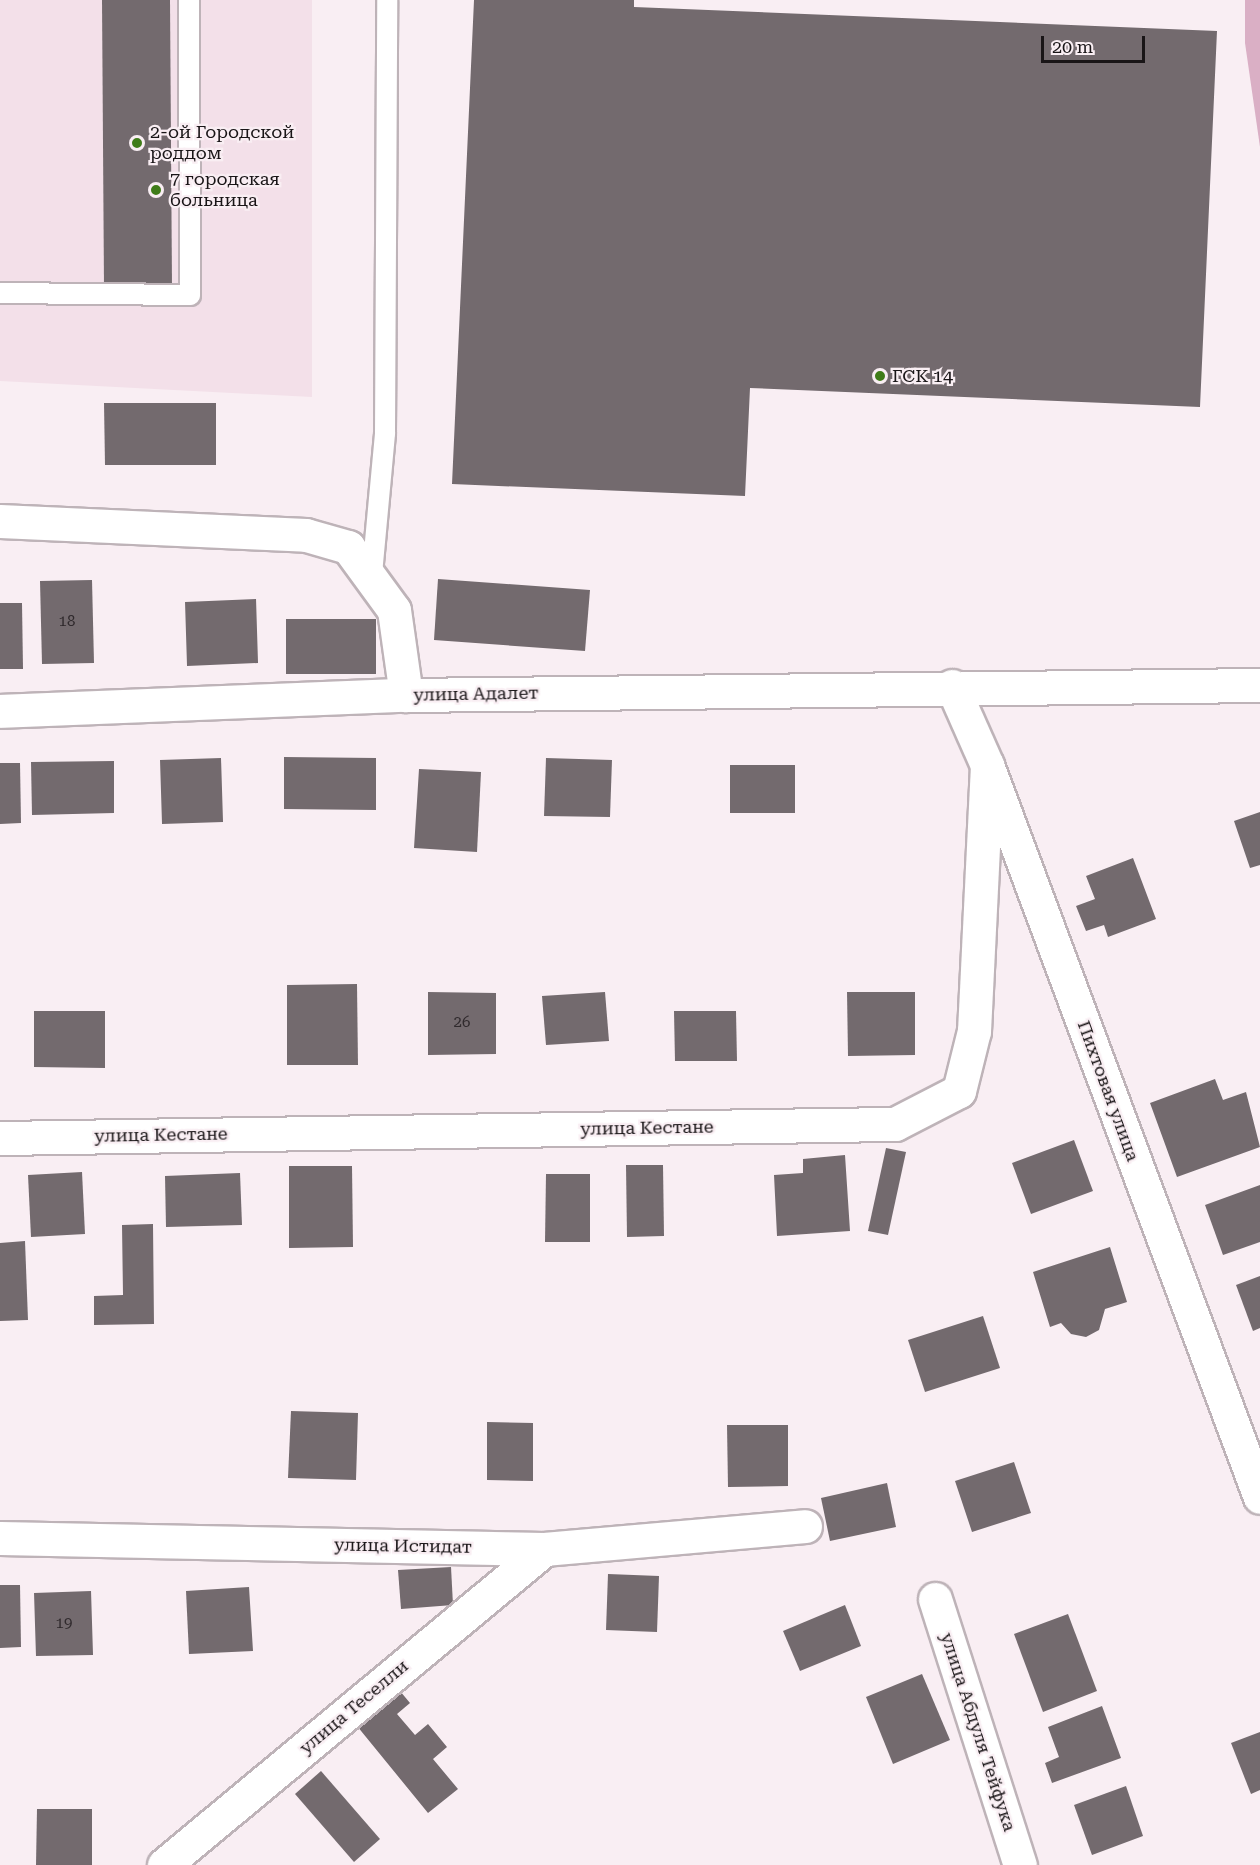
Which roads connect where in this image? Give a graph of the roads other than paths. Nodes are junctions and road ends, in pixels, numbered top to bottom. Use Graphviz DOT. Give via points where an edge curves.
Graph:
graph roads {
  1 [pos="189,0"];
  2 [pos="387,0"];
  3 [pos="0,293"];
  4 [pos="0,521"];
  5 [pos="372,574"];
  6 [pos="1260,685"];
  7 [pos="952,686"];
  8 [pos="406,695"];
  9 [pos="0,711"];
  10 [pos="987,765"];
  11 [pos="0,1138"];
  12 [pos="1260,1497"];
  13 [pos="805,1526"];
  14 [pos="0,1538"];
  15 [pos="544,1549"];
  16 [pos="935,1599"];
  17 [pos="164,1865"];
  18 [pos="1020,1865"];
  1 -- 3 [label="lane" via="190,296"];
  2 -- 5 [label="lane" via="385,433"];
  4 -- 5 [label="street" via="306,535 348,547"];
  5 -- 8 [label="street" via="394,610"];
  6 -- 7 [label="street, улица Адалет"];
  7 -- 8 [label="street, улица Адалет"];
  7 -- 10 [label="street, Пихтовая улица"];
  8 -- 9 [label="street, улица Адалет"];
  10 -- 11 [label="street, улица Кестане" via="974,1031 958,1091 895,1124"];
  10 -- 12 [label="street, Пихтовая улица"];
  13 -- 15 [label="street, улица Истидат"];
  14 -- 15 [label="street, улица Истидат"];
  15 -- 17 [label="street, улица Теселли"];
  16 -- 18 [label="street, улица Абдуля Тейфука"];
}
